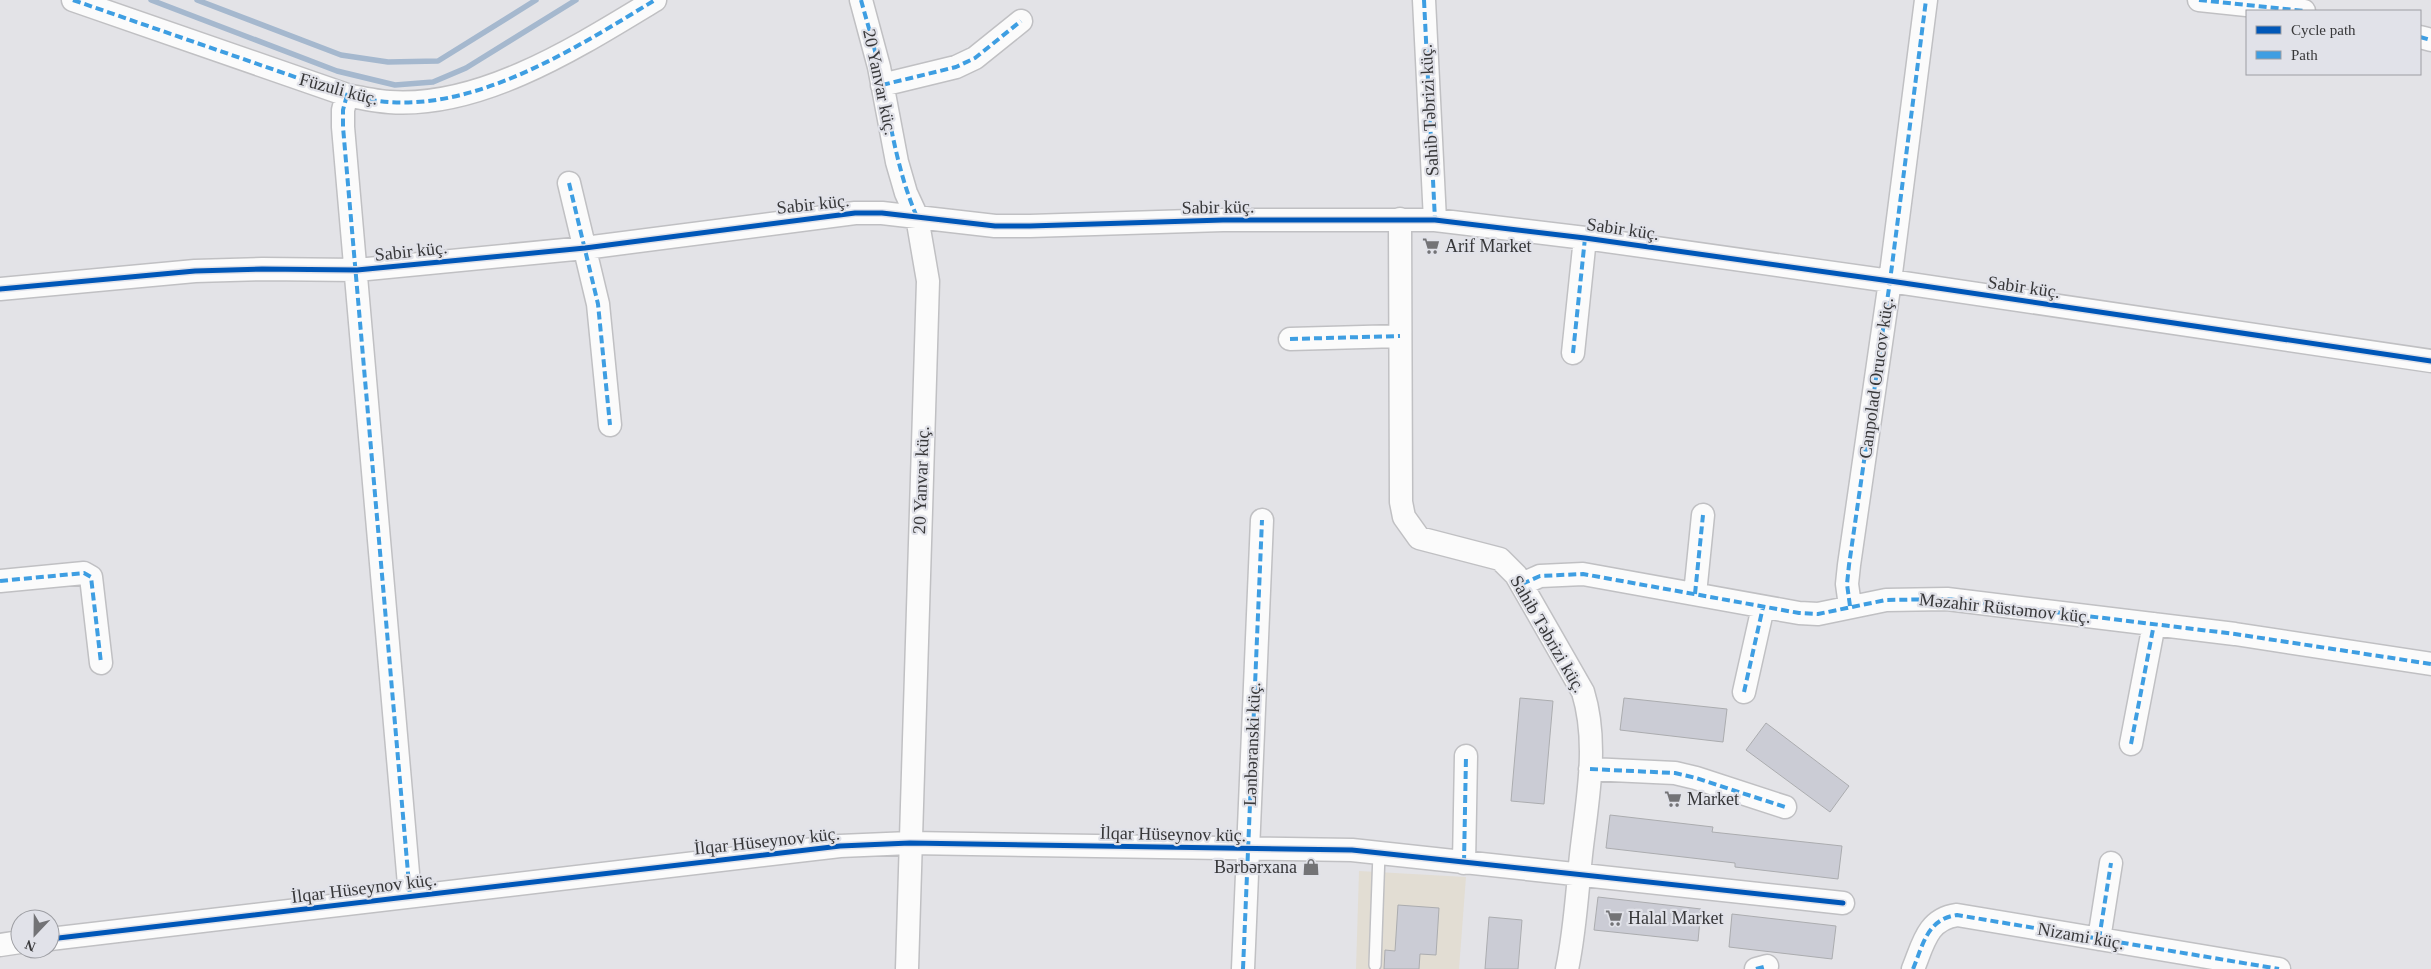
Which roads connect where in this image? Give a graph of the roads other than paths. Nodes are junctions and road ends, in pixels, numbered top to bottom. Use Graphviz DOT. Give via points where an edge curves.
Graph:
graph roads {
  1 [pos="72,0"];
  2 [pos="655,0"];
  3 [pos="861,0"];
  4 [pos="1424,0"];
  5 [pos="1926,0"];
  6 [pos="2199,0"];
  7 [pos="2294,10"];
  8 [pos="1021,21"];
  9 [pos="882,85"];
  10 [pos="347,95"];
  11 [pos="569,183"];
  12 [pos="917,218"];
  13 [pos="1400,219"];
  14 [pos="1435,220"];
  15 [pos="1585,238"];
  16 [pos="585,248"];
  17 [pos="357,270"];
  18 [pos="1890,281"];
  19 [pos="0,289"];
  20 [pos="1400,336"];
  21 [pos="1290,339"];
  22 [pos="1573,353"];
  23 [pos="2431,361"];
  24 [pos="610,425"];
  25 [pos="1703,515"];
  26 [pos="1262,520"];
  27 [pos="0,581"];
  28 [pos="1522,584"];
  29 [pos="1695,594"];
  30 [pos="1850,606"];
  31 [pos="1763,607"];
  32 [pos="2154,624"];
  33 [pos="101,663"];
  34 [pos="2431,664"];
  35 [pos="1744,692"];
  36 [pos="2131,744"];
  37 [pos="1466,756"];
  38 [pos="1590,769"];
  39 [pos="1785,807"];
  40 [pos="910,843"];
  41 [pos="1248,849"];
  42 [pos="1379,853"];
  43 [pos="1464,863"];
  44 [pos="2111,863"];
  45 [pos="1579,876"];
  46 [pos="410,896"];
  47 [pos="1843,903"];
  48 [pos="60,938"];
  49 [pos="2099,939"];
  50 [pos="1375,965"];
  51 [pos="907,969"];
  52 [pos="1243,969"];
  53 [pos="1567,969"];
  54 [pos="1913,969"];
  55 [pos="2279,969"];
  1 -- 10 [label="street, Füzuli küç."];
  2 -- 10 [label="street, Füzuli küç." via="528,71 468,93 427,101 389,102"];
  3 -- 9 [label="street, 20 Yanvar küç."];
  4 -- 14 [label="street, Sahib Təbrizi küç."];
  5 -- 18 [label="street, Canpolad Orucov küç."];
  6 -- 7 [label="street"];
  8 -- 9 [label="street" via="975,58 956,67"];
  9 -- 12 [label="street, 20 Yanvar küç." via="897,162"];
  10 -- 17 [label="street" via="343,110 344,128"];
  11 -- 16 [label="street"];
  12 -- 13 [label="street, Sabir küç." via="995,226"];
  12 -- 16 [label="street, Sabir küç." via="855,213"];
  12 -- 40 [label="street, 20 Yanvar küç." via="928,281"];
  13 -- 14 [label="street, Sabir küç."];
  13 -- 20 [label="street, Sahib Təbrizi küç."];
  14 -- 15 [label="street, Sabir küç."];
  15 -- 18 [label="street, Sabir küç."];
  15 -- 22 [label="street"];
  16 -- 17 [label="street, Sabir küç."];
  16 -- 24 [label="street" via="598,304"];
  17 -- 19 [label="street, Sabir küç." via="194,271"];
  17 -- 46 [label="street"];
  18 -- 23 [label="street, Sabir küç."];
  18 -- 30 [label="street, Canpolad Orucov küç." via="1848,565"];
  20 -- 21 [label="street"];
  20 -- 28 [label="street, Sahib Təbrizi küç." via="1404,517 1419,538 1500,559"];
  25 -- 29 [label="street"];
  26 -- 41 [label="street, Lənbəranski küç."];
  27 -- 33 [label="street" via="84,574 91,577"];
  28 -- 29 [label="street, Məzahir Rüstəmov küç." via="1540,576 1583,574"];
  28 -- 38 [label="street, Sahib Təbrizi küç." via="1583,692 1591,735"];
  29 -- 31 [label="street, Məzahir Rüstəmov küç."];
  30 -- 31 [label="street, Məzahir Rüstəmov küç." via="1818,614"];
  30 -- 32 [label="street, Məzahir Rüstəmov küç." via="1894,599 1947,599"];
  31 -- 35 [label="street"];
  32 -- 34 [label="street, Məzahir Rüstəmov küç."];
  32 -- 36 [label="street"];
  37 -- 43 [label="street"];
  38 -- 39 [label="street" via="1675,773"];
  38 -- 45 [label="street, Sahib Təbrizi küç."];
  40 -- 41 [label="street, İlqar Hüseynov küç."];
  40 -- 46 [label="street, İlqar Hüseynov küç." via="840,846"];
  40 -- 51 [label="street, 20 Yanvar küç."];
  41 -- 42 [label="street, İlqar Hüseynov küç."];
  41 -- 52 [label="street, Lənbəranski küç."];
  42 -- 43 [label="street, İlqar Hüseynov küç."];
  42 -- 50 [label="lane"];
  43 -- 45 [label="street, İlqar Hüseynov küç."];
  44 -- 49 [label="street"];
  45 -- 47 [label="street, İlqar Hüseynov küç."];
  45 -- 53 [label="street, Sahib Təbrizi küç."];
  46 -- 48 [label="street, İlqar Hüseynov küç."];
  49 -- 54 [label="street, Nizami küç." via="1947,916 1937,921 1928,932"];
  49 -- 55 [label="street, Nizami küç."];
}
